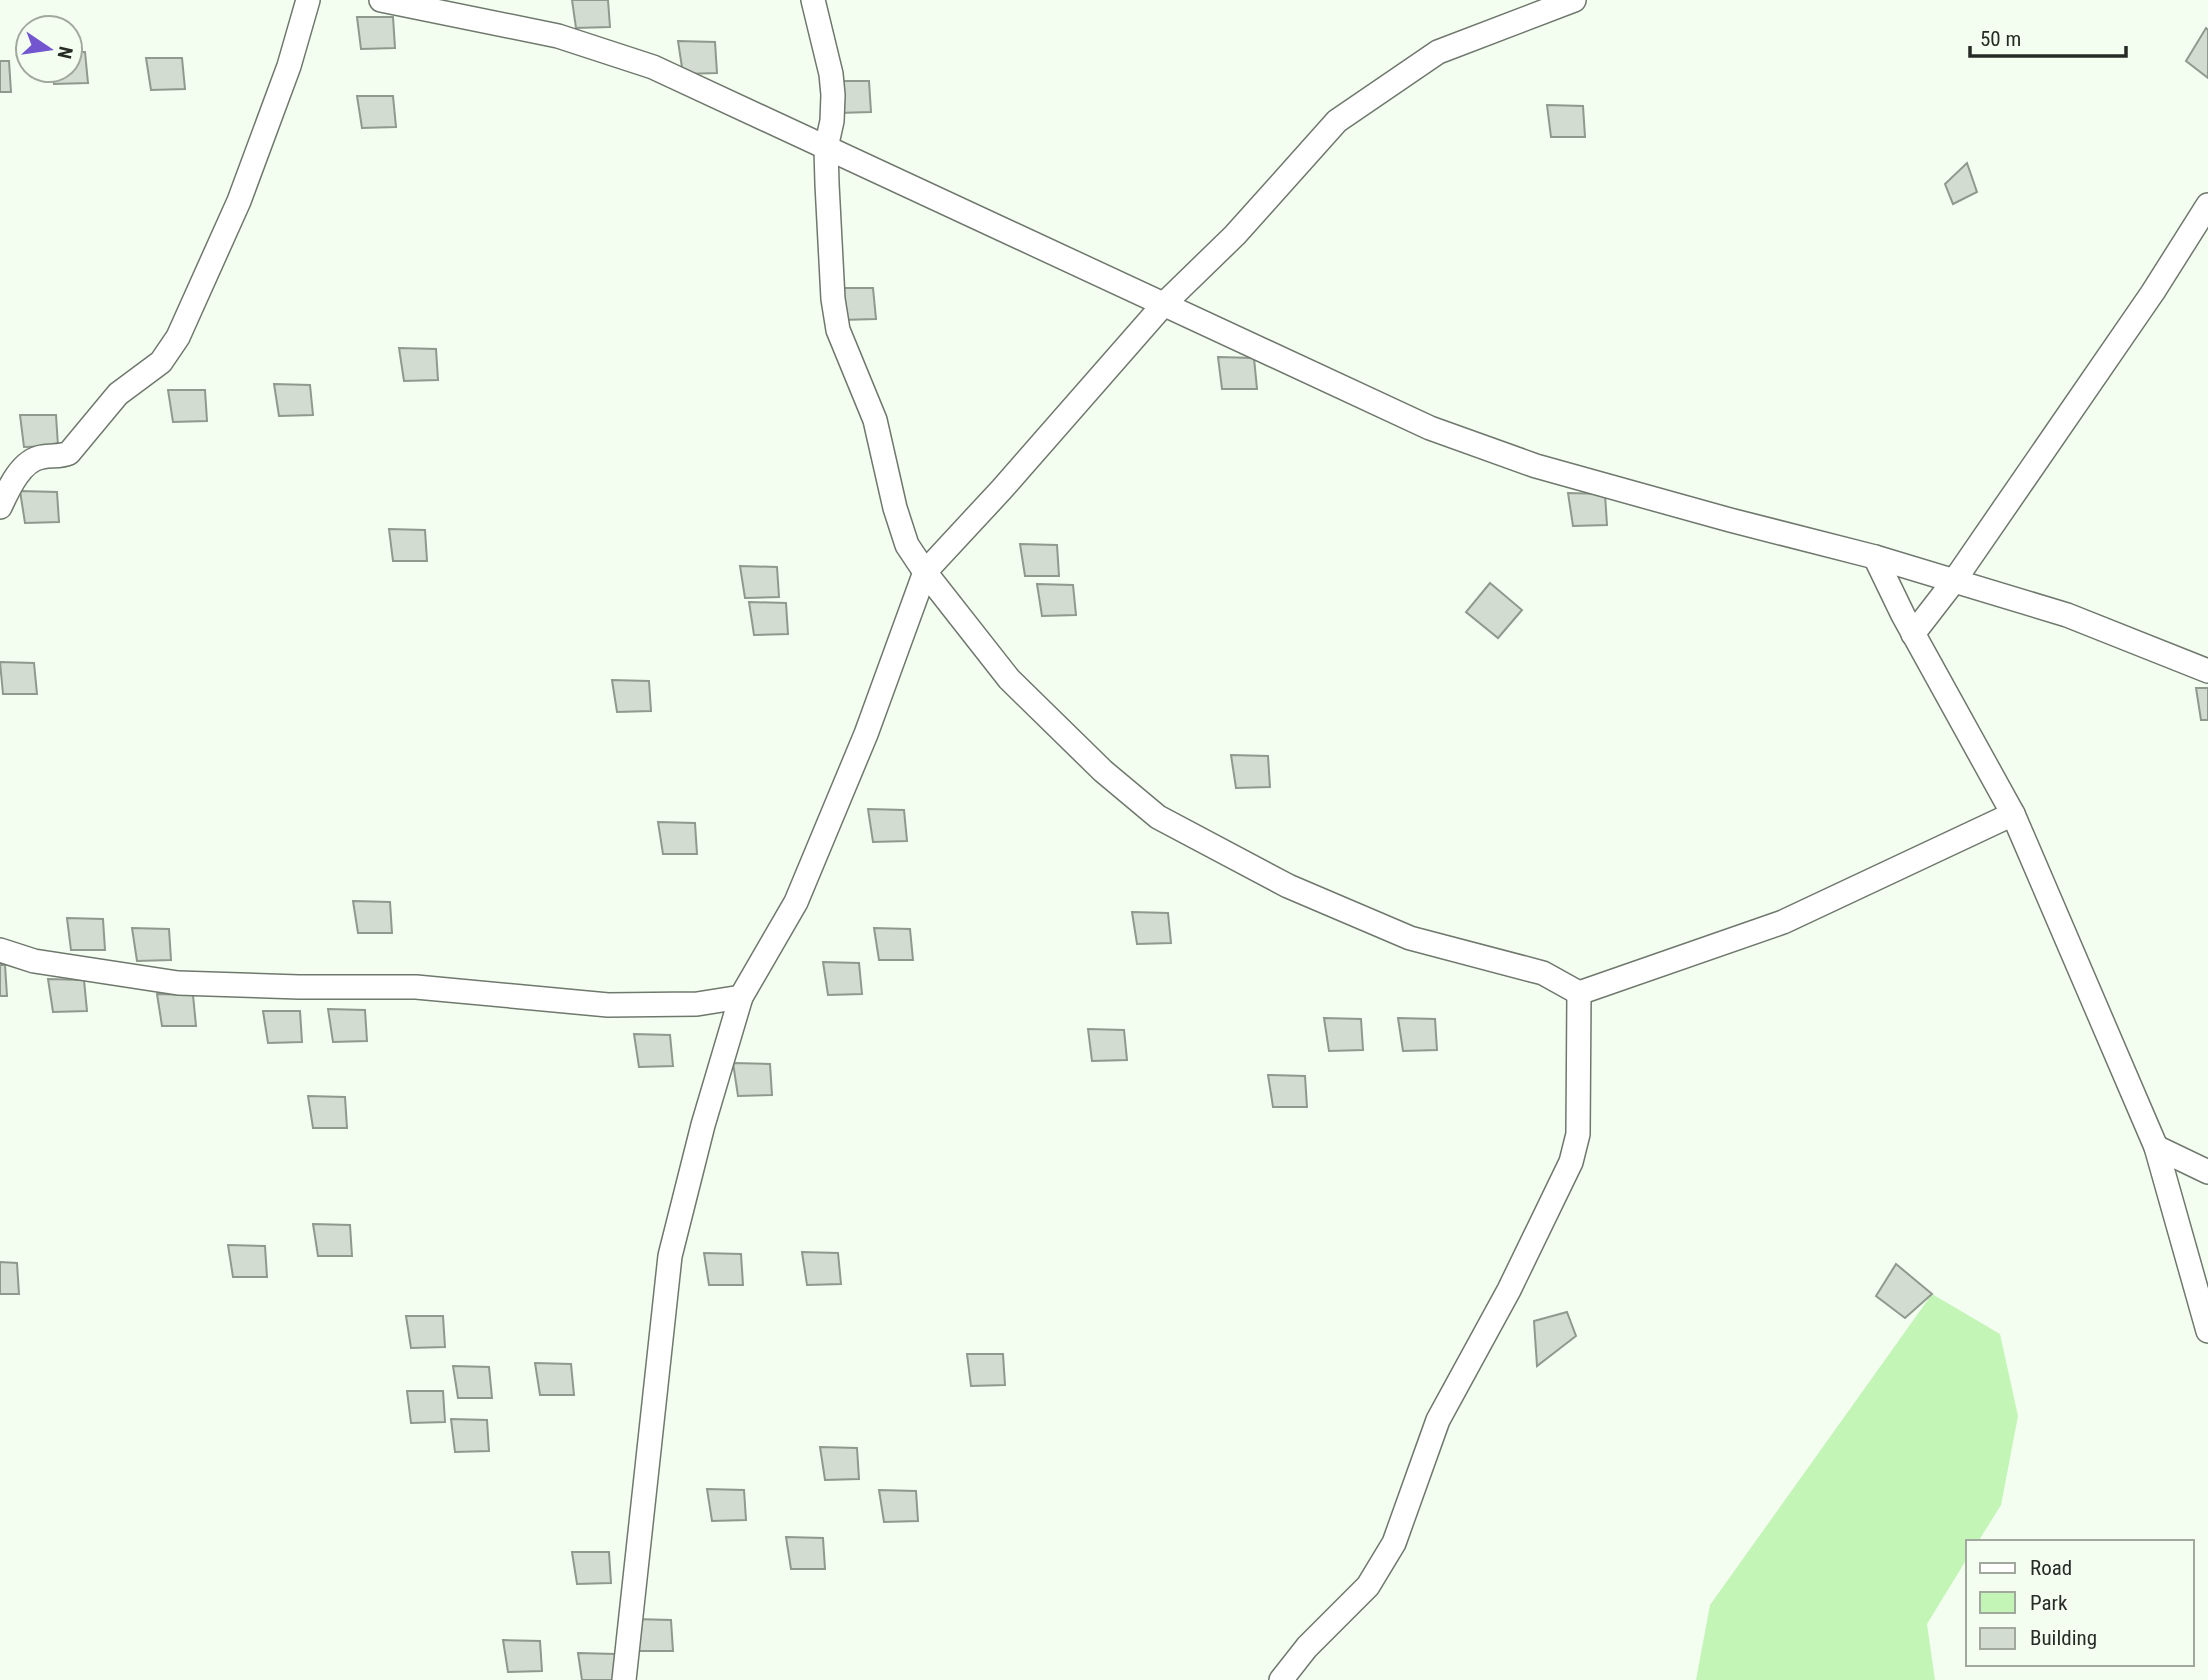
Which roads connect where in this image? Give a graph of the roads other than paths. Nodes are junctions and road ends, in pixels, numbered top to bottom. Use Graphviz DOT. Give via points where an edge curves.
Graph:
graph roads {
  1 [pos="308,0"];
  2 [pos="381,0"];
  3 [pos="813,0"];
  4 [pos="1574,0"];
  5 [pos="826,148"];
  6 [pos="2208,205"];
  7 [pos="1164,304"];
  8 [pos="0,507"];
  9 [pos="1875,557"];
  10 [pos="925,572"];
  11 [pos="1954,581"];
  12 [pos="1913,634"];
  13 [pos="2208,671"];
  14 [pos="2013,814"];
  15 [pos="0,950"];
  16 [pos="1579,993"];
  17 [pos="741,997"];
  18 [pos="2156,1147"];
  19 [pos="2208,1172"];
  20 [pos="2208,1331"];
  21 [pos="624,1680"];
  22 [pos="1281,1680"];
  1 -- 8 [label="street" via="239,201 178,337 161,362 118,394 69,453 27,463"];
  2 -- 5 [label="street" via="558,36 653,68"];
  3 -- 5 [label="street" via="833,94"];
  4 -- 7 [label="street" via="1438,52 1337,121 1235,235"];
  5 -- 7 [label="street"];
  5 -- 10 [label="street" via="838,330 875,420 907,545"];
  6 -- 11 [label="street"];
  7 -- 9 [label="street" via="1430,428 1536,466"];
  7 -- 10 [label="street"];
  9 -- 11 [label="street"];
  9 -- 12 [label="street"];
  10 -- 16 [label="street" via="1009,679 1103,771 1158,817 1288,886 1398,932 1544,973"];
  10 -- 17 [label="street" via="866,734 796,902"];
  11 -- 12 [label="street"];
  11 -- 13 [label="street" via="2067,615"];
  12 -- 14 [label="street"];
  14 -- 16 [label="street" via="1783,922"];
  14 -- 18 [label="street"];
  15 -- 17 [label="street" via="34,961 178,984 416,986 608,1005 697,1004"];
  16 -- 22 [label="street" via="1578,1134 1571,1162 1509,1290 1438,1420 1394,1543 1368,1586"];
  17 -- 21 [label="street" via="670,1256"];
  18 -- 19 [label="street"];
  18 -- 20 [label="street"];
}
